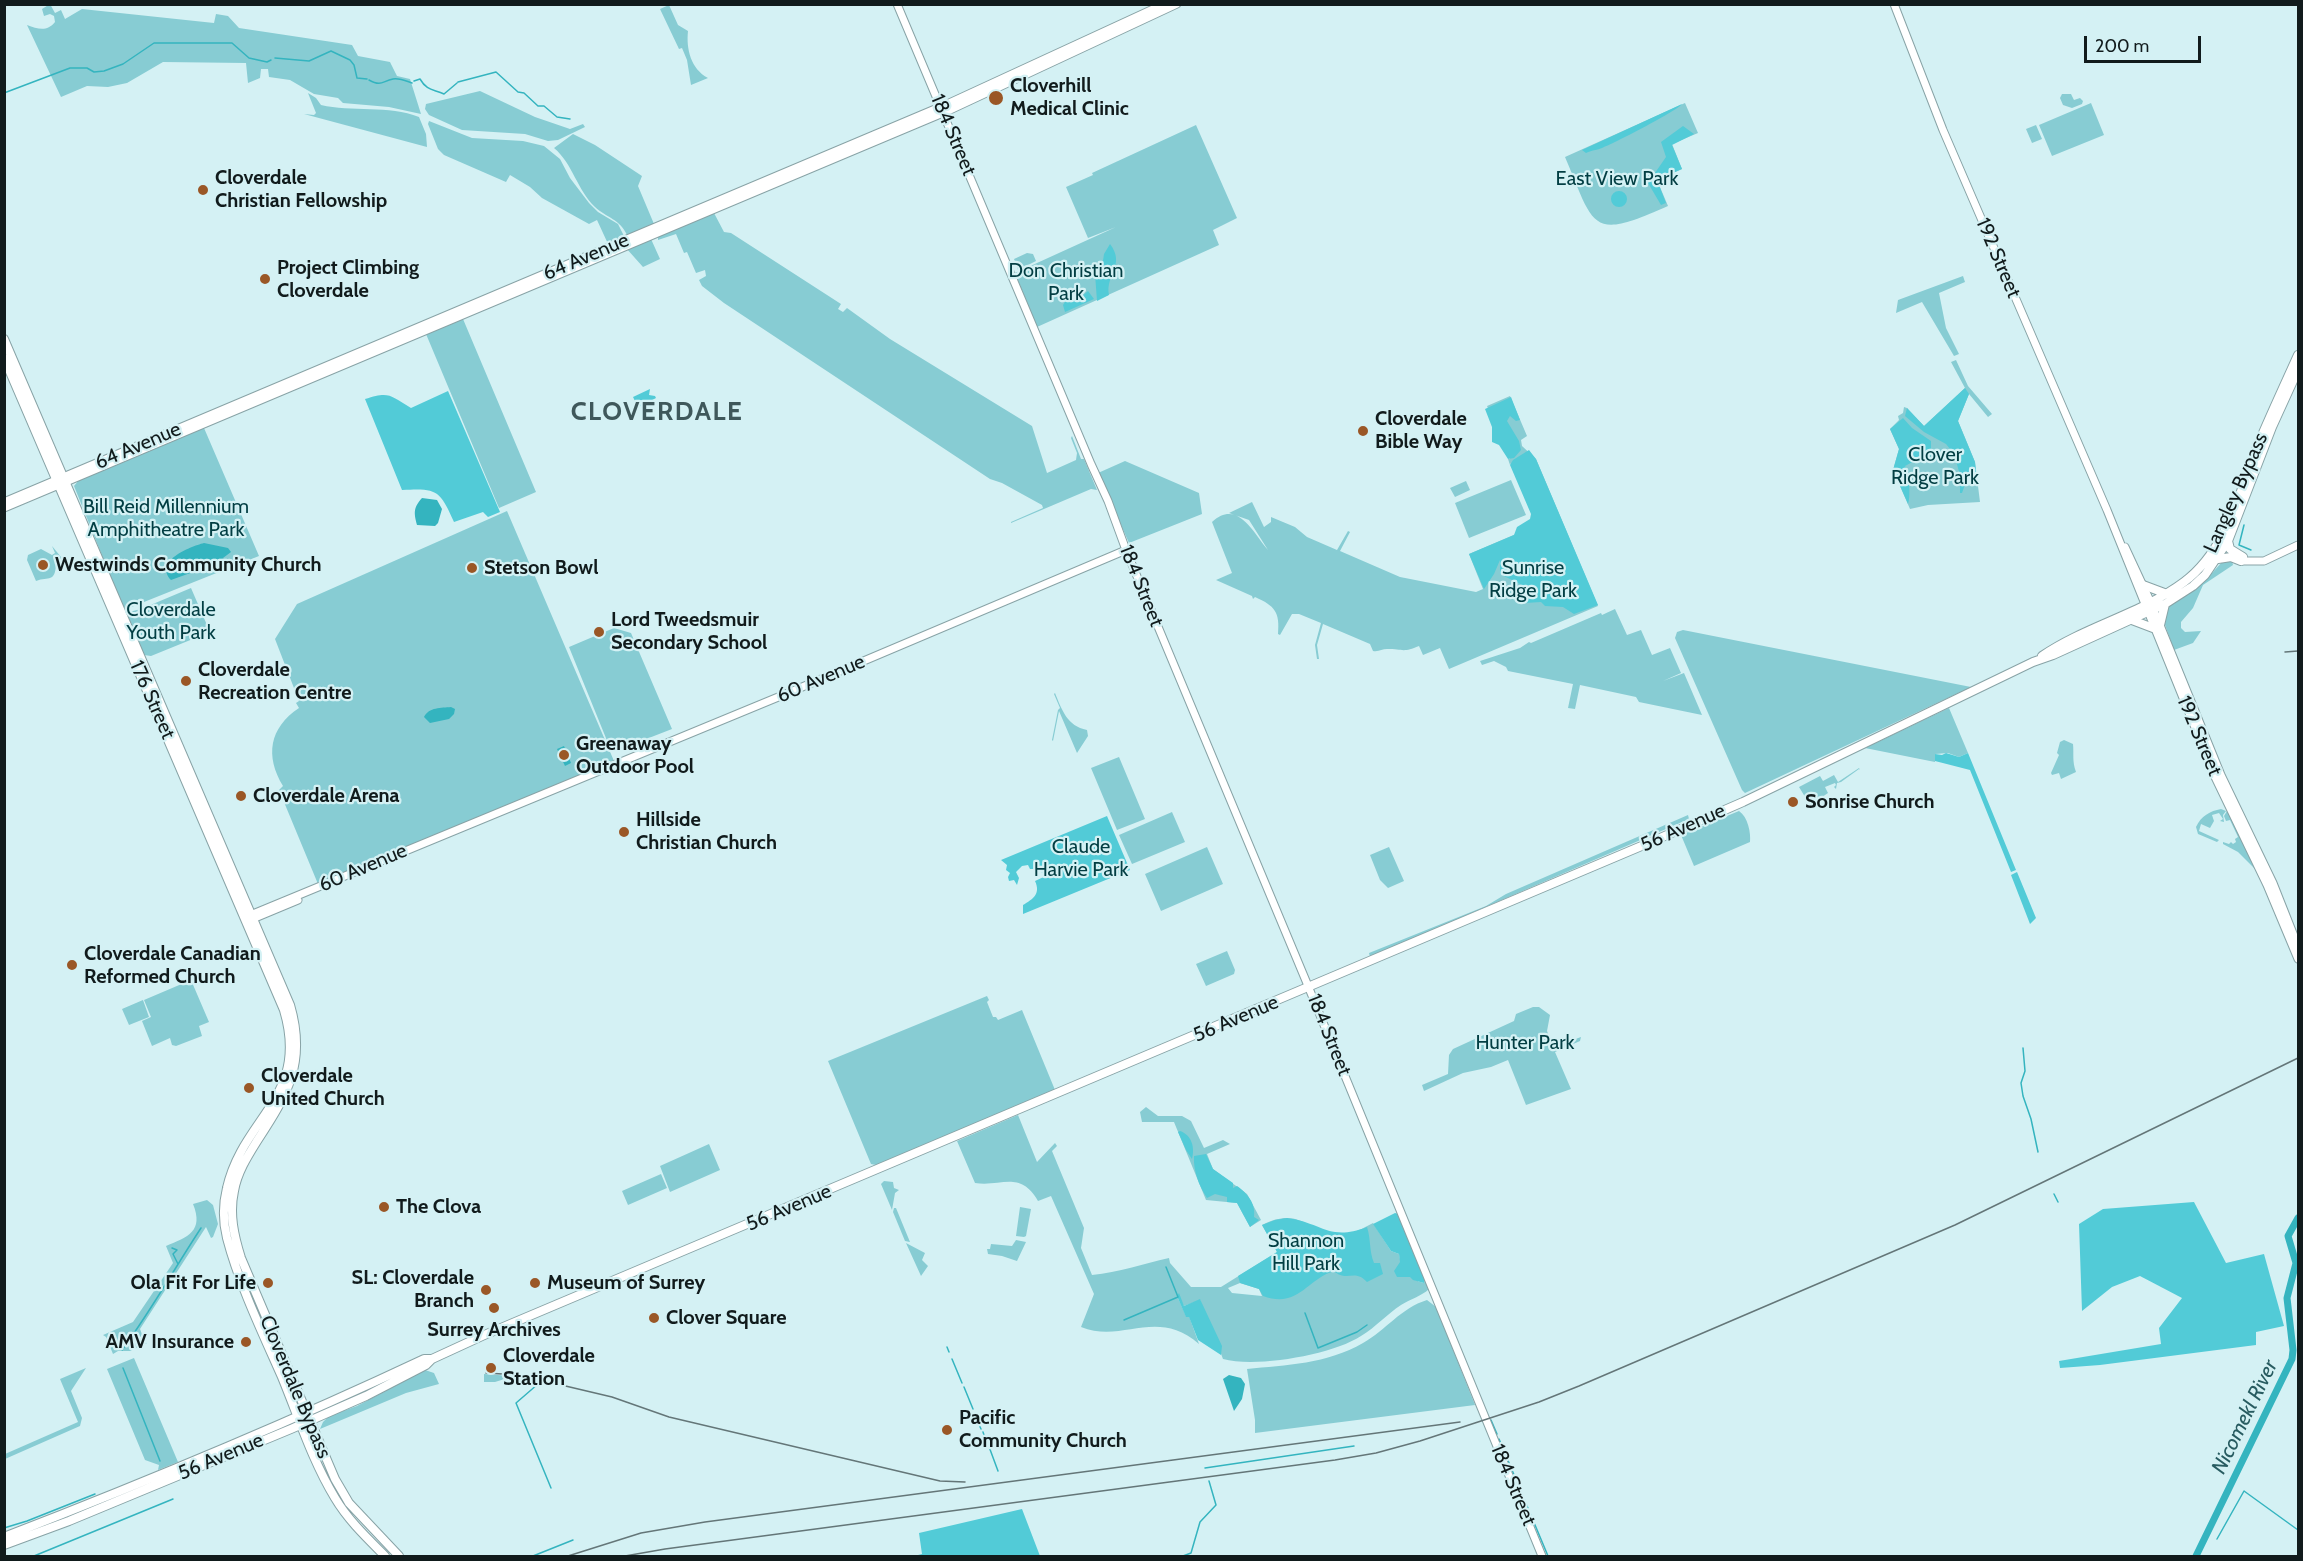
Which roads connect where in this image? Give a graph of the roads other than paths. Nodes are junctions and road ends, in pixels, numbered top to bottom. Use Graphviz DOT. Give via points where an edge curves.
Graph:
graph roads {
  1 [pos="897,4"];
  2 [pos="1164,4"];
  3 [pos="1177,4"];
  4 [pos="1894,4"];
  5 [pos="942,110"];
  6 [pos="4,339"];
  7 [pos="2298,355"];
  8 [pos="4,358"];
  9 [pos="2298,370"];
  10 [pos="160,437"];
  11 [pos="139,452"];
  12 [pos="61,482"];
  13 [pos="4,502"];
  14 [pos="4,508"];
  15 [pos="2106,510"];
  16 [pos="2228,541"];
  17 [pos="2298,545"];
  18 [pos="1126,550"];
  19 [pos="2218,559"];
  20 [pos="2242,559"];
  21 [pos="2143,585"];
  22 [pos="2167,594"];
  23 [pos="2165,604"];
  24 [pos="2149,608"];
  25 [pos="2132,620"];
  26 [pos="2157,627"];
  27 [pos="2033,662"];
  28 [pos="515,807"];
  29 [pos="2254,858"];
  30 [pos="353,874"];
  31 [pos="2274,883"];
  32 [pos="250,918"];
  33 [pos="2297,946"];
  34 [pos="2298,959"];
  35 [pos="1309,988"];
  36 [pos="432,1359"];
  37 [pos="301,1400"];
  38 [pos="292,1401"];
  39 [pos="325,1404"];
  40 [pos="306,1412"];
  41 [pos="323,1415"];
  42 [pos="299,1420"];
  43 [pos="309,1420"];
  44 [pos="281,1423"];
  45 [pos="283,1432"];
  46 [pos="315,1435"];
  47 [pos="306,1438"];
  48 [pos="4,1537"];
  49 [pos="4,1545"];
  50 [pos="385,1557"];
  51 [pos="399,1557"];
  52 [pos="1542,1557"];
  1 -- 5 [label="main road, 184 Street"];
  2 -- 5 [label="main road, 64 Avenue"];
  3 -- 5 [label="main road"];
  4 -- 15 [label="main road, 192 Street" via="1943,130"];
  5 -- 10 [label="main road, 64 Avenue"];
  5 -- 11 [label="main road, 64 Avenue"];
  5 -- 18 [label="main road, 184 Street"];
  6 -- 12 [label="highway"];
  7 -- 22 [label="highway, Langley Bypass" via="2215,548 2192,576"];
  8 -- 12 [label="highway"];
  9 -- 16 [label="highway, Langley Bypass"];
  10 -- 11 [label="main road"];
  10 -- 12 [label="main road, 64 Avenue"];
  11 -- 12 [label="main road, 64 Avenue"];
  12 -- 13 [label="main road, 64 Avenue"];
  12 -- 14 [label="main road, 64 Avenue"];
  12 -- 32 [label="highway"];
  15 -- 21 [label="main road, 192 Street"];
  15 -- 24 [label="main road, 192 Street"];
  16 -- 19 [label="highway, Langley Bypass"];
  16 -- 20 [label="highway" via="2230,549"];
  17 -- 20 [label="main road" via="2274,555"];
  18 -- 28 [label="main road, 60 Avenue"];
  18 -- 35 [label="main road, 184 Street"];
  19 -- 20 [label="highway"];
  19 -- 23 [label="highway, Langley Bypass" via="2193,586"];
  21 -- 22 [label="highway"];
  21 -- 24 [label="main road, 192 Street"];
  22 -- 24 [label="highway, Langley Bypass"];
  23 -- 24 [label="highway, Langley Bypass"];
  23 -- 26 [label="highway"];
  24 -- 25 [label="highway, 56 Avenue"];
  24 -- 26 [label="main road, 192 Street"];
  24 -- 27 [label="highway, 56 Avenue" via="2073,638"];
  25 -- 26 [label="highway"];
  25 -- 27 [label="highway, 56 Avenue"];
  26 -- 29 [label="main road, 192 Street" via="2215,777"];
  26 -- 31 [label="main road, 192 Street" via="2221,775"];
  27 -- 35 [label="highway, 56 Avenue" via="1743,802"];
  28 -- 30 [label="main road, 60 Avenue"];
  28 -- 30 [label="main road, 60 Avenue"];
  29 -- 31 [label="main road"];
  29 -- 33 [label="main road, 192 Street"];
  30 -- 32 [label="main road, 60 Avenue"];
  30 -- 32 [label="main road, 60 Avenue"];
  31 -- 33 [label="main road, 192 Street"];
  32 -- 37 [label="highway, Cloverdale Bypass" via="288,999 297,1041 294,1071 284,1098 240,1171 232,1217 235,1240"];
  32 -- 38 [label="highway, Cloverdale Bypass" via="284,1010 290,1037 288,1068 276,1098 234,1168 226,1190 224,1215 230,1248"];
  33 -- 34 [label="main road, 192 Street"];
  35 -- 36 [label="highway, 56 Avenue"];
  35 -- 52 [label="main road, 184 Street"];
  36 -- 39 [label="highway, 56 Avenue" via="424,1359"];
  36 -- 41 [label="highway, 56 Avenue" via="379,1390"];
  37 -- 39 [label="highway"];
  37 -- 40 [label="highway, Cloverdale Bypass"];
  38 -- 42 [label="highway, Cloverdale Bypass"];
  38 -- 44 [label="highway"];
  39 -- 40 [label="highway, 56 Avenue"];
  40 -- 42 [label="highway, 56 Avenue"];
  40 -- 43 [label="highway, Cloverdale Bypass"];
  41 -- 43 [label="highway, 56 Avenue"];
  41 -- 46 [label="highway"];
  42 -- 43 [label="highway, 56 Avenue"];
  42 -- 44 [label="highway, 56 Avenue"];
  42 -- 45 [label="highway, 56 Avenue"];
  42 -- 47 [label="highway, Cloverdale Bypass"];
  43 -- 46 [label="highway, Cloverdale Bypass"];
  44 -- 48 [label="highway, 56 Avenue"];
  45 -- 47 [label="highway"];
  45 -- 49 [label="highway, 56 Avenue"];
  46 -- 51 [label="highway, Cloverdale Bypass" via="340,1489"];
  47 -- 50 [label="highway, Cloverdale Bypass" via="328,1486 352,1521"];
}
